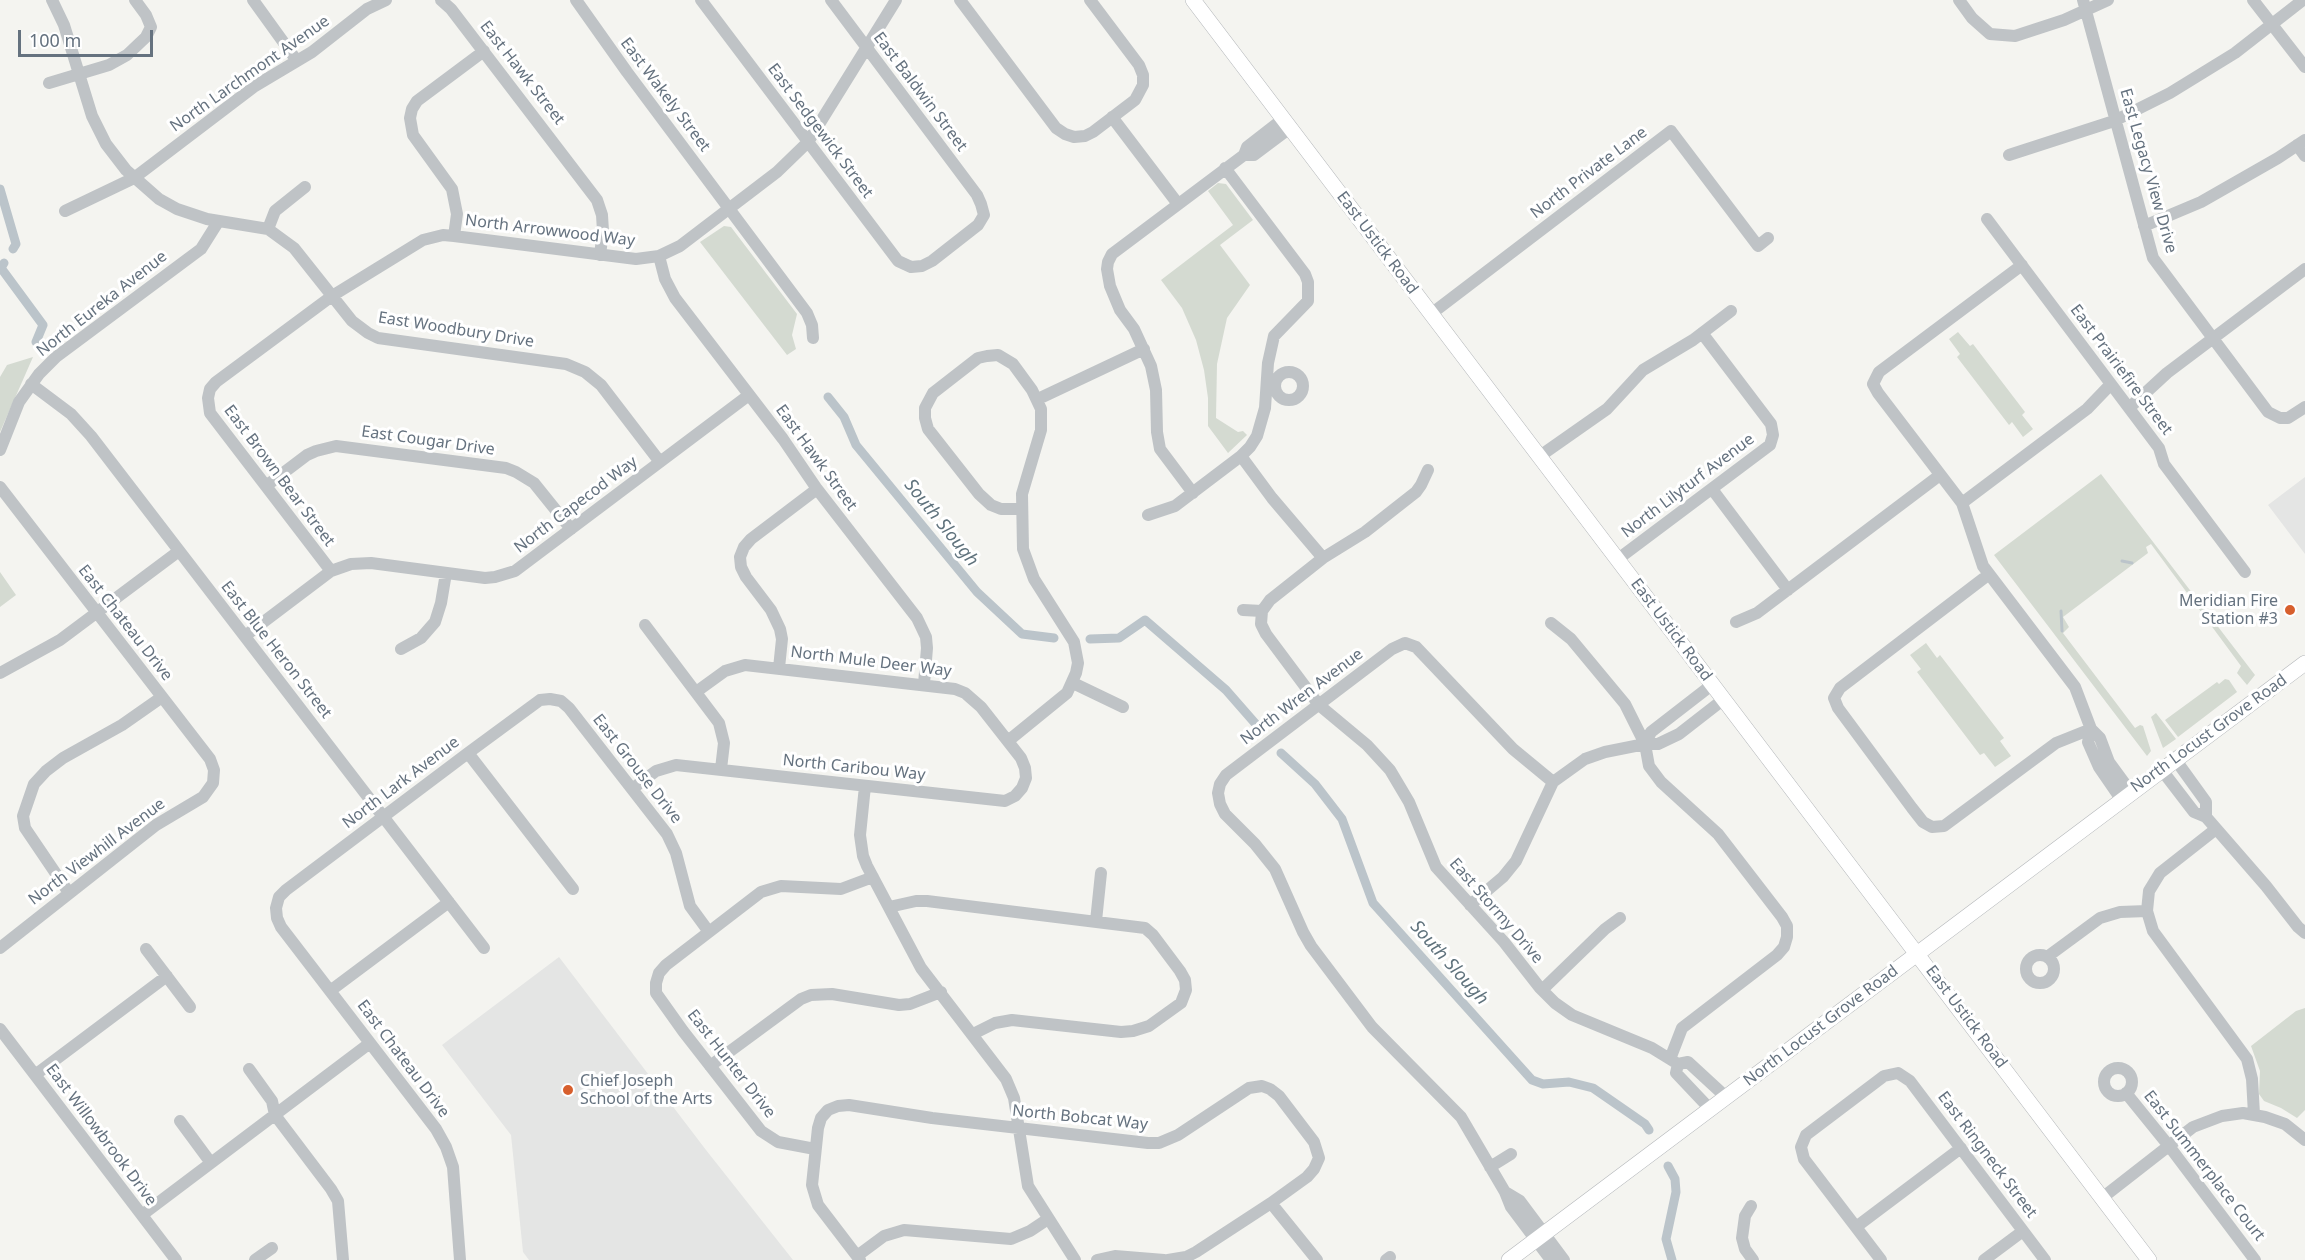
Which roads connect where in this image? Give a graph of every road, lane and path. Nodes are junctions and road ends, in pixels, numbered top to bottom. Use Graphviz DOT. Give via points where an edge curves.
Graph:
graph roads {
  1 [pos="52,0"];
  2 [pos="135,0"];
  3 [pos="253,0"];
  4 [pos="386,0"];
  5 [pos="441,0"];
  6 [pos="576,0"];
  7 [pos="701,0"];
  8 [pos="831,0"];
  9 [pos="896,0"];
  10 [pos="960,0"];
  11 [pos="1090,0"];
  12 [pos="1193,0"];
  13 [pos="1959,0"];
  14 [pos="2108,0"];
  15 [pos="2253,0"];
  16 [pos="2303,0"];
  17 [pos="2084,5"];
  18 [pos="2273,26"];
  19 [pos="866,47"];
  20 [pos="484,51"];
  21 [pos="297,61"];
  22 [pos="2305,67"];
  23 [pos="80,74"];
  24 [pos="48,83"];
  25 [pos="1112,117"];
  26 [pos="2114,121"];
  27 [pos="1287,123"];
  28 [pos="808,142"];
  29 [pos="2302,147"];
  30 [pos="2009,155"];
  31 [pos="1226,168"];
  32 [pos="134,178"];
  33 [pos="305,187"];
  34 [pos="1178,204"];
  35 [pos="729,210"];
  36 [pos="65,211"];
  37 [pos="1987,219"];
  38 [pos="218,222"];
  39 [pos="2144,226"];
  40 [pos="268,229"];
  41 [pos="454,236"];
  42 [pos="1768,238"];
  43 [pos="600,255"];
  44 [pos="658,256"];
  45 [pos="2022,265"];
  46 [pos="922,266"];
  47 [pos="2305,269"];
  48 [pos="332,296"];
  49 [pos="1731,311"];
  50 [pos="1431,314"];
  51 [pos="1702,333"];
  52 [pos="813,338"];
  53 [pos="2212,339"];
  54 [pos="1144,349"];
  55 [pos="31,384"];
  56 [pos="2111,384"];
  57 [pos="749,395"];
  58 [pos="208,398"];
  59 [pos="1038,399"];
  60 [pos="2305,407"];
  61 [pos="2129,408"];
  62 [pos="0,450"];
  63 [pos="1241,456"];
  64 [pos="1540,456"];
  65 [pos="660,462"];
  66 [pos="1428,470"];
  67 [pos="1940,475"];
  68 [pos="266,486"];
  69 [pos="0,487"];
  70 [pos="817,489"];
  71 [pos="1712,489"];
  72 [pos="1193,492"];
  73 [pos="1962,503"];
  74 [pos="1021,509"];
  75 [pos="1148,515"];
  76 [pos="571,529"];
  77 [pos="179,551"];
  78 [pos="1323,558"];
  79 [pos="1618,559"];
  80 [pos="331,571"];
  81 [pos="2245,572"];
  82 [pos="446,573"];
  83 [pos="1988,575"];
  84 [pos="1788,590"];
  85 [pos="1243,610"];
  86 [pos="1263,611"];
  87 [pos="98,614"];
  88 [pos="1736,622"];
  89 [pos="1551,623"];
  90 [pos="645,625"];
  91 [pos="245,636"];
  92 [pos="401,649"];
  93 [pos="2305,663"];
  94 [pos="779,668"];
  95 [pos="0,673"];
  96 [pos="924,684"];
  97 [pos="1073,684"];
  98 [pos="1713,684"];
  99 [pos="696,692"];
  100 [pos="162,698"];
  101 [pos="556,699"];
  102 [pos="1724,699"];
  103 [pos="1319,705"];
  104 [pos="1123,707"];
  105 [pos="2091,729"];
  106 [pos="1008,741"];
  107 [pos="1645,744"];
  108 [pos="468,753"];
  109 [pos="2175,759"];
  110 [pos="722,769"];
  111 [pos="2161,769"];
  112 [pos="1553,782"];
  113 [pos="213,783"];
  114 [pos="865,786"];
  115 [pos="632,789"];
  116 [pos="2126,796"];
  117 [pos="383,816"];
  118 [pos="2206,817"];
  119 [pos="2216,829"];
  120 [pos="1101,873"];
  121 [pos="873,877"];
  122 [pos="573,889"];
  123 [pos="69,893"];
  124 [pos="449,902"];
  125 [pos="1470,905"];
  126 [pos="271,907"];
  127 [pos="889,907"];
  128 [pos="2147,911"];
  129 [pos="1620,918"];
  130 [pos="1096,921"];
  131 [pos="709,932"];
  132 [pos="2305,933"];
  133 [pos="0,948"];
  134 [pos="484,948"];
  135 [pos="146,949"];
  136 [pos="1918,954"];
  137 [pos="2047,957"];
  138 [pos="167,976"];
  139 [pos="1542,990"];
  140 [pos="330,991"];
  141 [pos="940,992"];
  142 [pos="190,1007"];
  143 [pos="0,1029"];
  144 [pos="973,1034"];
  145 [pos="370,1043"];
  146 [pos="1674,1061"];
  147 [pos="710,1066"];
  148 [pos="249,1069"];
  149 [pos="35,1075"];
  150 [pos="2126,1093"];
  151 [pos="1726,1097"];
  152 [pos="1710,1109"];
  153 [pos="2254,1114"];
  154 [pos="274,1115"];
  155 [pos="180,1121"];
  156 [pos="1018,1128"];
  157 [pos="2305,1140"];
  158 [pos="2169,1146"];
  159 [pos="1960,1148"];
  160 [pos="815,1149"];
  161 [pos="1511,1154"];
  162 [pos="211,1163"];
  163 [pos="1490,1167"];
  164 [pos="2102,1198"];
  165 [pos="1271,1203"];
  166 [pos="1751,1206"];
  167 [pos="142,1215"];
  168 [pos="1048,1219"];
  169 [pos="1856,1227"];
  170 [pos="2023,1231"];
  171 [pos="1540,1237"];
  172 [pos="272,1248"];
  173 [pos="859,1258"];
  174 [pos="176,1260"];
  175 [pos="255,1260"];
  176 [pos="343,1260"];
  177 [pos="460,1260"];
  178 [pos="1075,1260"];
  179 [pos="1097,1260"];
  180 [pos="1166,1260"];
  181 [pos="1317,1260"];
  182 [pos="1509,1260"];
  183 [pos="1551,1260"];
  184 [pos="1564,1260"];
  185 [pos="1753,1260"];
  186 [pos="1881,1260"];
  187 [pos="1984,1260"];
  188 [pos="2045,1260"];
  189 [pos="2149,1260"];
  190 [pos="2255,1260"];
  1 -- 23 [label="street, East Woodbury Drive"];
  2 -- 23 [label="street" via="151,27 146,37 118,60"];
  3 -- 21 [label="street"];
  4 -- 21 [label="street, North Larchmont Avenue" via="367,9"];
  5 -- 20 [label="street, East Hawk Street"];
  6 -- 35 [label="street, East Wakely Street"];
  7 -- 28 [label="street, East Sedgewick Street"];
  8 -- 19 [label="street, East Baldwin Street"];
  9 -- 19 [label="street, North Arrowwood Way"];
  10 -- 25 [label="street" via="1056,128 1074,137 1084,136"];
  11 -- 25 [label="street" via="1143,75 1143,85 1135,100"];
  12 -- 27 [label="main road, East Ustick Road"];
  13 -- 17 [label="street" via="1990,34 2015,36 2041,29"];
  14 -- 17 [label="street"];
  15 -- 18 [label="street"];
  16 -- 18 [label="street"];
  17 -- 26 [label="street, East Legacy View Drive"];
  18 -- 22 [label="street"];
  18 -- 26 [label="street" via="2188,82"];
  19 -- 28 [label="street, North Arrowwood Way"];
  19 -- 46 [label="street, East Baldwin Street" via="977,195 984,215 978,225"];
  20 -- 41 [label="street" via="417,101 410,118 413,135 452,189 457,213"];
  20 -- 43 [label="street, East Hawk Street" via="597,200 603,231"];
  21 -- 32 [label="street, North Larchmont Avenue" via="255,86"];
  23 -- 24 [label="street"];
  23 -- 32 [label="street, East Woodbury Drive" via="92,116 106,144"];
  25 -- 34 [label="street"];
  26 -- 30 [label="street"];
  26 -- 39 [label="street, East Legacy View Drive"];
  27 -- 31 [label="street" via="1247,147 1244,155"];
  27 -- 50 [label="main road, East Ustick Road"];
  28 -- 35 [label="street, North Arrowwood Way"];
  28 -- 46 [label="street, East Sedgewick Street" via="898,261 911,267"];
  29 -- 39 [label="street" via="2201,202"];
  31 -- 34 [label="street"];
  31 -- 63 [label="street" via="1305,274 1309,289 1308,301 1274,336 1265,408 1257,436"];
  32 -- 36 [label="street, North Larchmont Avenue"];
  32 -- 38 [label="street, East Woodbury Drive" via="177,209"];
  33 -- 40 [label="street" via="275,211"];
  34 -- 54 [label="street" via="1112,254 1108,262 1110,286"];
  35 -- 44 [label="street, North Arrowwood Way" via="680,246"];
  35 -- 52 [label="street, East Wakely Street" via="807,313"];
  37 -- 45 [label="street, East Prairiefire Street"];
  38 -- 40 [label="street, East Woodbury Drive"];
  38 -- 55 [label="street, North Eureka Avenue" via="201,249 56,357"];
  39 -- 53 [label="street, East Legacy View Drive" via="2153,258"];
  40 -- 48 [label="street, East Woodbury Drive" via="294,248"];
  41 -- 43 [label="street, North Arrowwood Way"];
  41 -- 48 [label="street, North Arrowwood Way" via="423,240"];
  42 -- 50 [label="street, North Private Lane" via="1758,246 1671,131"];
  43 -- 44 [label="street, North Arrowwood Way" via="636,259"];
  44 -- 57 [label="street, East Hawk Street" via="675,298"];
  45 -- 56 [label="street, East Prairiefire Street"];
  45 -- 67 [label="street" via="1873,380 1878,393"];
  47 -- 53 [label="street"];
  48 -- 58 [label="street, North Arrowwood Way" via="216,382"];
  48 -- 65 [label="street, East Woodbury Drive" via="351,321 378,338 576,367 601,385"];
  49 -- 51 [label="street"];
  50 -- 64 [label="main road, East Ustick Road"];
  51 -- 64 [label="street" via="1642,370 1607,409"];
  51 -- 71 [label="street, North Lilyturf Avenue" via="1771,424 1773,435 1770,445"];
  53 -- 60 [label="street, East Legacy View Drive" via="2264,407 2280,418 2294,416"];
  53 -- 61 [label="street"];
  54 -- 59 [label="street"];
  54 -- 72 [label="street" via="1156,390 1160,449"];
  55 -- 62 [label="street, North Eureka Avenue" via="18,402"];
  55 -- 77 [label="street, East Blue Heron Street" via="81,424"];
  56 -- 61 [label="street, East Prairiefire Street"];
  56 -- 73 [label="street" via="2086,409"];
  57 -- 65 [label="street, North Capecod Way"];
  57 -- 70 [label="street, East Hawk Street"];
  58 -- 68 [label="street, East Brown Bear Street" via="210,413"];
  59 -- 74 [label="street" via="1041,430 1024,484"];
  59 -- 74 [label="street" via="1013,364 998,355 978,358 933,393 925,408 928,429 979,494 1001,509"];
  61 -- 81 [label="street, East Prairiefire Street" via="2159,448 2164,464"];
  63 -- 72 [label="street"];
  63 -- 78 [label="street"];
  64 -- 79 [label="main road, East Ustick Road"];
  65 -- 76 [label="street, North Capecod Way"];
  66 -- 78 [label="street" via="1416,492 1365,532"];
  67 -- 73 [label="street"];
  67 -- 84 [label="street"];
  68 -- 76 [label="street, East Cougar Drive" via="307,455 336,446 506,468 534,483"];
  68 -- 80 [label="street, East Brown Bear Street"];
  69 -- 87 [label="street, East Chateau Drive"];
  70 -- 94 [label="street" via="751,539 740,557 741,567 780,629"];
  70 -- 96 [label="street, East Hawk Street" via="923,627 927,648"];
  71 -- 79 [label="street, North Lilyturf Avenue"];
  71 -- 84 [label="street"];
  72 -- 75 [label="street" via="1175,506"];
  73 -- 83 [label="street"];
  74 -- 97 [label="street" via="1023,549 1029,569 1074,642 1078,663"];
  76 -- 82 [label="street, North Capecod Way" via="505,575 485,578"];
  77 -- 87 [label="street"];
  77 -- 91 [label="street, East Blue Heron Street"];
  78 -- 86 [label="street" via="1270,600"];
  79 -- 98 [label="main road, East Ustick Road"];
  80 -- 82 [label="street, North Capecod Way" via="361,562"];
  80 -- 91 [label="street, North Capecod Way"];
  82 -- 92 [label="street" via="435,622 421,638"];
  83 -- 105 [label="street" via="2075,687"];
  83 -- 105 [label="street" via="1840,688 1834,698 1838,708 1923,822 1932,826 1944,826 2056,743"];
  84 -- 88 [label="street" via="1758,613"];
  85 -- 86 [label="street"];
  86 -- 103 [label="street, East Stormy Drive" via="1266,634"];
  87 -- 95 [label="street"];
  87 -- 100 [label="street, East Chateau Drive"];
  89 -- 107 [label="street" via="1571,639 1625,704"];
  90 -- 99 [label="street"];
  91 -- 117 [label="street, East Blue Heron Street"];
  93 -- 109 [label="main road, North Locust Grove Road"];
  94 -- 96 [label="street, North Mule Deer Way"];
  94 -- 99 [label="street, North Mule Deer Way" via="734,667"];
  96 -- 106 [label="street, North Mule Deer Way" via="965,693 981,706"];
  97 -- 104 [label="street"];
  97 -- 106 [label="street" via="1060,700"];
  98 -- 102 [label="main road, East Ustick Road"];
  98 -- 107 [label="street" via="1651,732"];
  99 -- 110 [label="street" via="719,723 724,743"];
  100 -- 113 [label="street, East Chateau Drive" via="210,759"];
  100 -- 123 [label="street" via="63,758 34,784 23,816 25,828"];
  101 -- 108 [label="street, North Lark Avenue" via="540,700"];
  101 -- 115 [label="street, East Grouse Drive" via="569,708"];
  102 -- 107 [label="street" via="1679,734 1658,744"];
  102 -- 136 [label="main road, East Ustick Road"];
  103 -- 112 [label="street, North Wren Avenue" via="1405,643 1416,647 1513,749"];
  103 -- 125 [label="street, East Stormy Drive" via="1390,770 1409,802 1436,867"];
  103 -- 163 [label="street, North Wren Avenue" via="1226,775 1218,793 1220,804 1275,869 1311,945 1372,1026 1461,1117"];
  105 -- 116 [label="street" via="2100,738"];
  106 -- 114 [label="street, North Caribou Way" via="1021,758 1026,778 1015,796 1005,801"];
  107 -- 112 [label="street" via="1585,759"];
  107 -- 146 [label="street" via="1649,766 1661,783 1725,842 1787,926 1784,947 1777,955 1682,1028"];
  108 -- 117 [label="street, North Lark Avenue"];
  108 -- 122 [label="street"];
  109 -- 111 [label="main road, North Locust Grove Road"];
  109 -- 118 [label="street" via="2206,802"];
  110 -- 114 [label="street, North Caribou Way"];
  110 -- 115 [label="street, North Caribou Way" via="687,765 665,768"];
  111 -- 116 [label="main road, North Locust Grove Road"];
  111 -- 118 [label="street" via="2194,812"];
  112 -- 125 [label="street" via="1516,861"];
  113 -- 123 [label="street, North Viewhill Avenue" via="203,797 156,825"];
  114 -- 121 [label="street" via="861,846"];
  115 -- 131 [label="street, East Grouse Drive" via="672,843 690,906"];
  116 -- 136 [label="main road, North Locust Grove Road"];
  117 -- 124 [label="street, East Blue Heron Street"];
  117 -- 126 [label="street, North Lark Avenue" via="286,890"];
  118 -- 119 [label="street"];
  119 -- 128 [label="street" via="2160,873 2149,891"];
  119 -- 132 [label="street"];
  120 -- 130 [label="street"];
  121 -- 127 [label="street"];
  121 -- 131 [label="street" via="842,889 771,888"];
  123 -- 133 [label="street, North Viewhill Avenue"];
  124 -- 134 [label="street, East Blue Heron Street"];
  124 -- 140 [label="street"];
  125 -- 139 [label="street, East Stormy Drive"];
  126 -- 140 [label="street, East Chateau Drive" via="281,927"];
  127 -- 130 [label="street" via="927,901"];
  127 -- 141 [label="street" via="916,958"];
  128 -- 137 [label="street" via="2100,918"];
  128 -- 153 [label="street" via="2153,931 2247,1059"];
  129 -- 139 [label="street"];
  130 -- 144 [label="street" via="1144,928 1153,935 1185,980 1181,1003 1149,1026 1133,1031 1012,1020"];
  131 -- 147 [label="street, East Hunter Drive" via="666,965 656,983 657,993"];
  135 -- 138 [label="street"];
  136 -- 151 [label="main road, North Locust Grove Road"];
  136 -- 164 [label="main road, East Ustick Road"];
  138 -- 142 [label="street"];
  138 -- 149 [label="street"];
  139 -- 146 [label="street, East Stormy Drive" via="1572,1015"];
  140 -- 145 [label="street, East Chateau Drive"];
  141 -- 144 [label="street"];
  141 -- 147 [label="street" via="899,1005 832,994 811,995"];
  143 -- 149 [label="street, East Willowbrook Drive"];
  144 -- 156 [label="street" via="1006,1079 1014,1098"];
  145 -- 154 [label="street"];
  145 -- 177 [label="street, East Chateau Drive" via="446,1147 453,1167"];
  146 -- 151 [label="street, East Stormy Drive" via="1688,1062"];
  146 -- 152 [label="street" via="1676,1073"];
  147 -- 160 [label="street, East Hunter Drive" via="761,1131 778,1142"];
  148 -- 154 [label="street" via="272,1101"];
  149 -- 167 [label="street, East Willowbrook Drive"];
  150 -- 158 [label="street, East Summerplace Court"];
  151 -- 152 [label="main road, North Locust Grove Road"];
  152 -- 171 [label="main road, North Locust Grove Road"];
  153 -- 157 [label="street" via="2284,1124"];
  153 -- 158 [label="street" via="2212,1118"];
  154 -- 162 [label="street"];
  154 -- 176 [label="street" via="338,1201"];
  155 -- 162 [label="street"];
  156 -- 160 [label="street, North Bobcat Way" via="838,1106 821,1118"];
  156 -- 165 [label="street, North Bobcat Way" via="1159,1143 1178,1135 1249,1088 1262,1086 1279,1096 1314,1142 1319,1158 1307,1177"];
  156 -- 168 [label="street" via="1028,1186"];
  158 -- 164 [label="street"];
  158 -- 190 [label="street, East Summerplace Court"];
  159 -- 169 [label="street"];
  159 -- 169 [label="street, East Ringneck Street" via="1910,1081 1899,1073 1884,1076 1806,1135 1801,1147 1803,1159"];
  159 -- 170 [label="street, East Ringneck Street"];
  160 -- 173 [label="street" via="812,1174 818,1205"];
  161 -- 163 [label="street"];
  162 -- 167 [label="street"];
  163 -- 171 [label="street" via="1505,1192 1520,1201"];
  164 -- 189 [label="main road, East Ustick Road"];
  165 -- 180 [label="street" via="1196,1252"];
  165 -- 181 [label="street"];
  166 -- 185 [label="street" via="1742,1238"];
  167 -- 174 [label="street, East Willowbrook Drive"];
  168 -- 173 [label="street" via="1011,1239 904,1230 884,1236"];
  168 -- 178 [label="street"];
  169 -- 186 [label="street"];
  170 -- 187 [label="street"];
  170 -- 188 [label="street, East Ringneck Street"];
  171 -- 182 [label="main road, North Locust Grove Road"];
  171 -- 183 [label="street"];
  171 -- 184 [label="street"];
  172 -- 175 [label="street"];
  179 -- 180 [label="street" via="1115,1256"];
}
